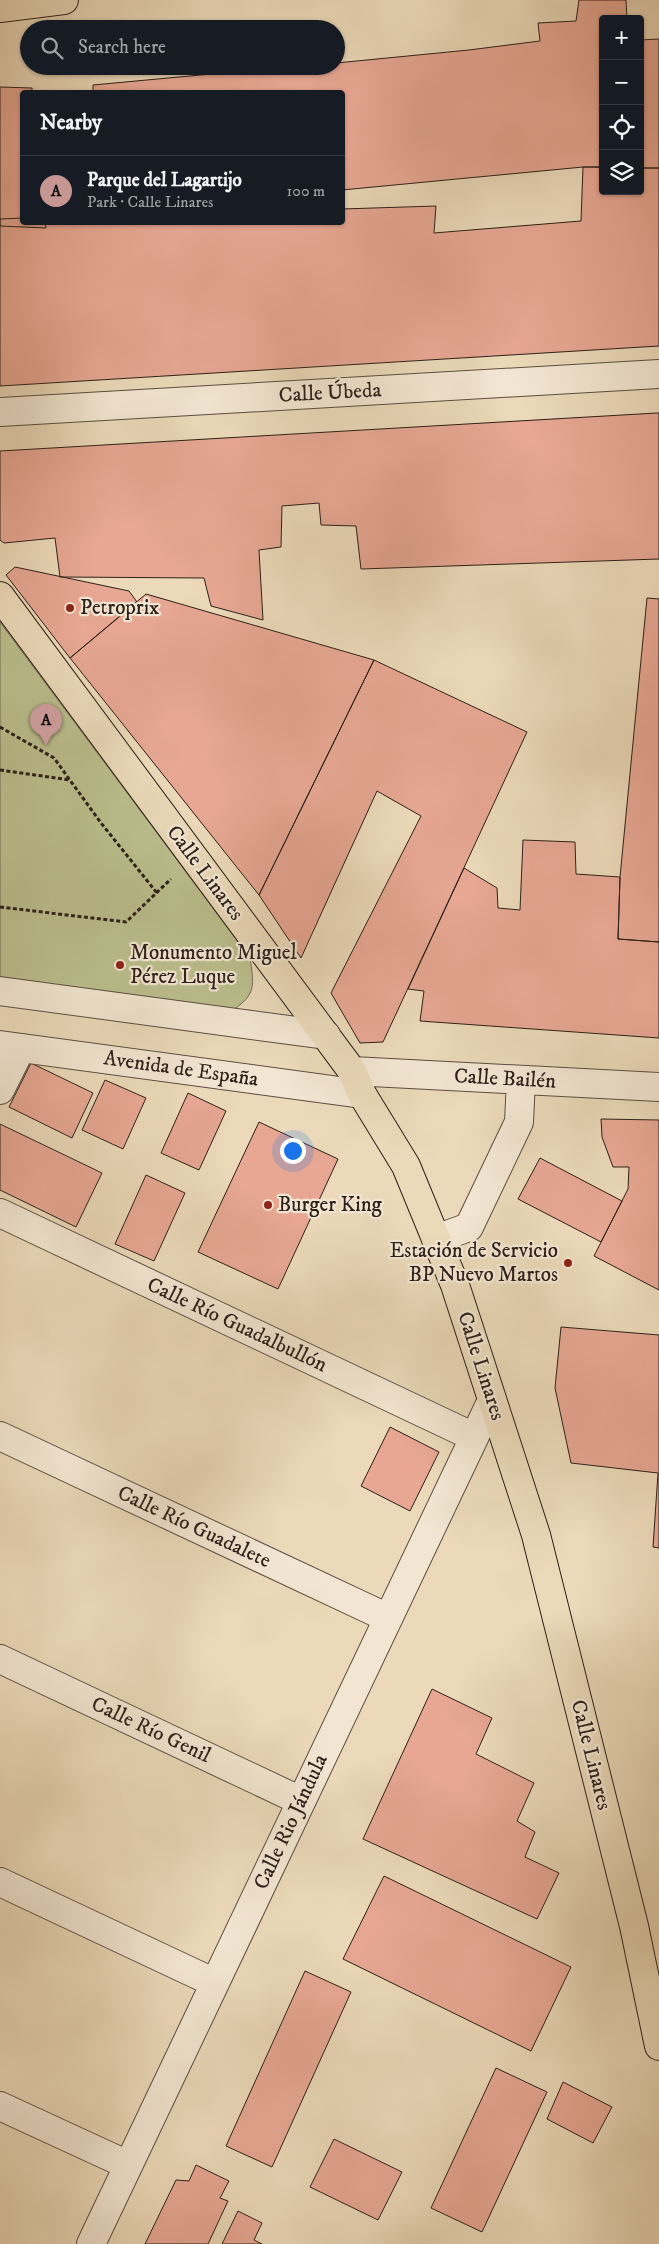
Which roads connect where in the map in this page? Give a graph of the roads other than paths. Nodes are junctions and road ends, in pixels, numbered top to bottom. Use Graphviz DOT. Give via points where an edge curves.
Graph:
graph roads {
  1 [pos="64,0"];
  2 [pos="0,8"];
  3 [pos="659,374"];
  4 [pos="0,412"];
  5 [pos="0,596"];
  6 [pos="0,991"];
  7 [pos="326,1035"];
  8 [pos="10,1046"];
  9 [pos="521,1080"];
  10 [pos="357,1083"];
  11 [pos="659,1087"];
  12 [pos="0,1090"];
  13 [pos="0,1213"];
  14 [pos="436,1239"];
  15 [pos="492,1400"];
  16 [pos="0,1436"];
  17 [pos="474,1437"];
  18 [pos="388,1618"];
  19 [pos="0,1659"];
  20 [pos="301,1801"];
  21 [pos="0,1882"];
  22 [pos="215,1983"];
  23 [pos="659,2046"];
  24 [pos="0,2106"];
  25 [pos="128,2166"];
  26 [pos="91,2244"];
  1 -- 2 [label="main road"];
  3 -- 4 [label="street, Calle Úbeda"];
  5 -- 7 [label="main road, Calle Linares"];
  6 -- 7 [label="street"];
  7 -- 10 [label="main road, Calle Linares"];
  8 -- 10 [label="street, Avenida de España"];
  8 -- 12 [label="street"];
  9 -- 10 [label="street, Calle Bailén"];
  9 -- 11 [label="street, Calle Bailén"];
  9 -- 14 [label="street" via="519,1122 469,1226"];
  10 -- 14 [label="main road, Calle Linares" via="406,1166"];
  13 -- 17 [label="street, Calle Río Guadalbullón"];
  14 -- 15 [label="main road, Calle Linares" via="455,1285"];
  15 -- 17 [label="street, Calle Rio Jándula"];
  15 -- 23 [label="main road, Calle Linares" via="538,1544 634,1926"];
  16 -- 18 [label="street, Calle Río Guadalete"];
  17 -- 18 [label="street, Calle Rio Jándula"];
  18 -- 20 [label="street, Calle Rio Jándula"];
  19 -- 20 [label="street, Calle Río Genil"];
  20 -- 22 [label="street, Calle Rio Jándula"];
  21 -- 22 [label="street"];
  22 -- 25 [label="street, Calle Rio Jándula"];
  24 -- 25 [label="street"];
  25 -- 26 [label="street, Calle Rio Jándula"];
}
